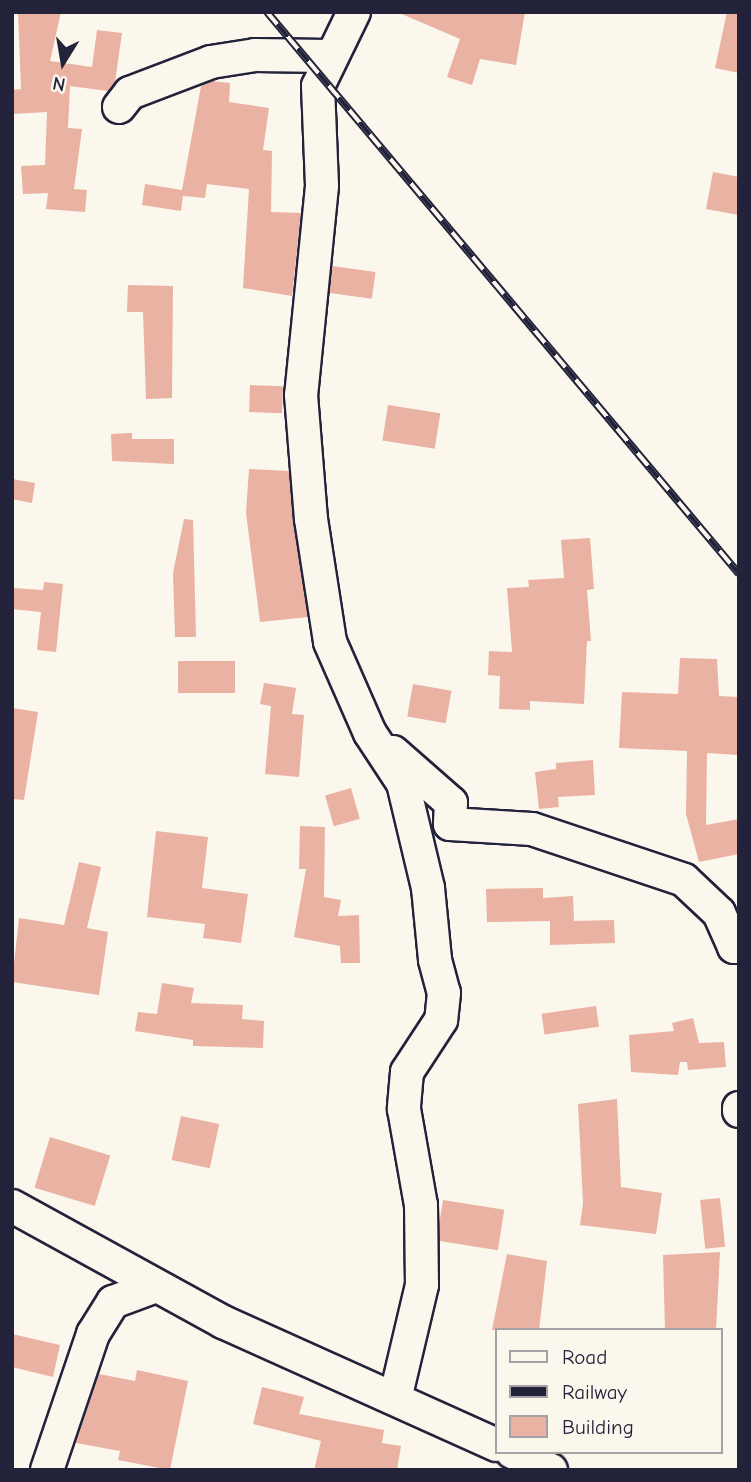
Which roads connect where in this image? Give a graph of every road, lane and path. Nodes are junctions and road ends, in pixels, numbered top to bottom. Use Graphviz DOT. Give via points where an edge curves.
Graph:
graph roads {
  1 [pos="354,12"];
  2 [pos="329,56"];
  3 [pos="119,107"];
  4 [pos="370,733"];
  5 [pos="739,947"];
  6 [pos="12,1206"];
  7 [pos="156,1286"];
  8 [pos="395,1399"];
  9 [pos="496,1445"];
  10 [pos="516,1454"];
  11 [pos="47,1470"];
  12 [pos="551,1470"];
  1 -- 2 [label="street"];
  2 -- 3 [label="street" via="254,55 211,62 130,93"];
  2 -- 4 [label="street" via="318,86 322,186 301,395 311,519 330,642"];
  4 -- 5 [label="street" via="451,803 450,824 532,829 684,880 719,913 734,947"];
  4 -- 8 [label="street" via="402,783 415,822 444,993 441,1020 407,1072 404,1109 421,1205 422,1285"];
  6 -- 7 [label="street"];
  7 -- 8 [label="street" via="223,1322"];
  7 -- 11 [label="street" via="113,1302 93,1334"];
  8 -- 9 [label="street"];
  10 -- 12 [label="street"];
}
